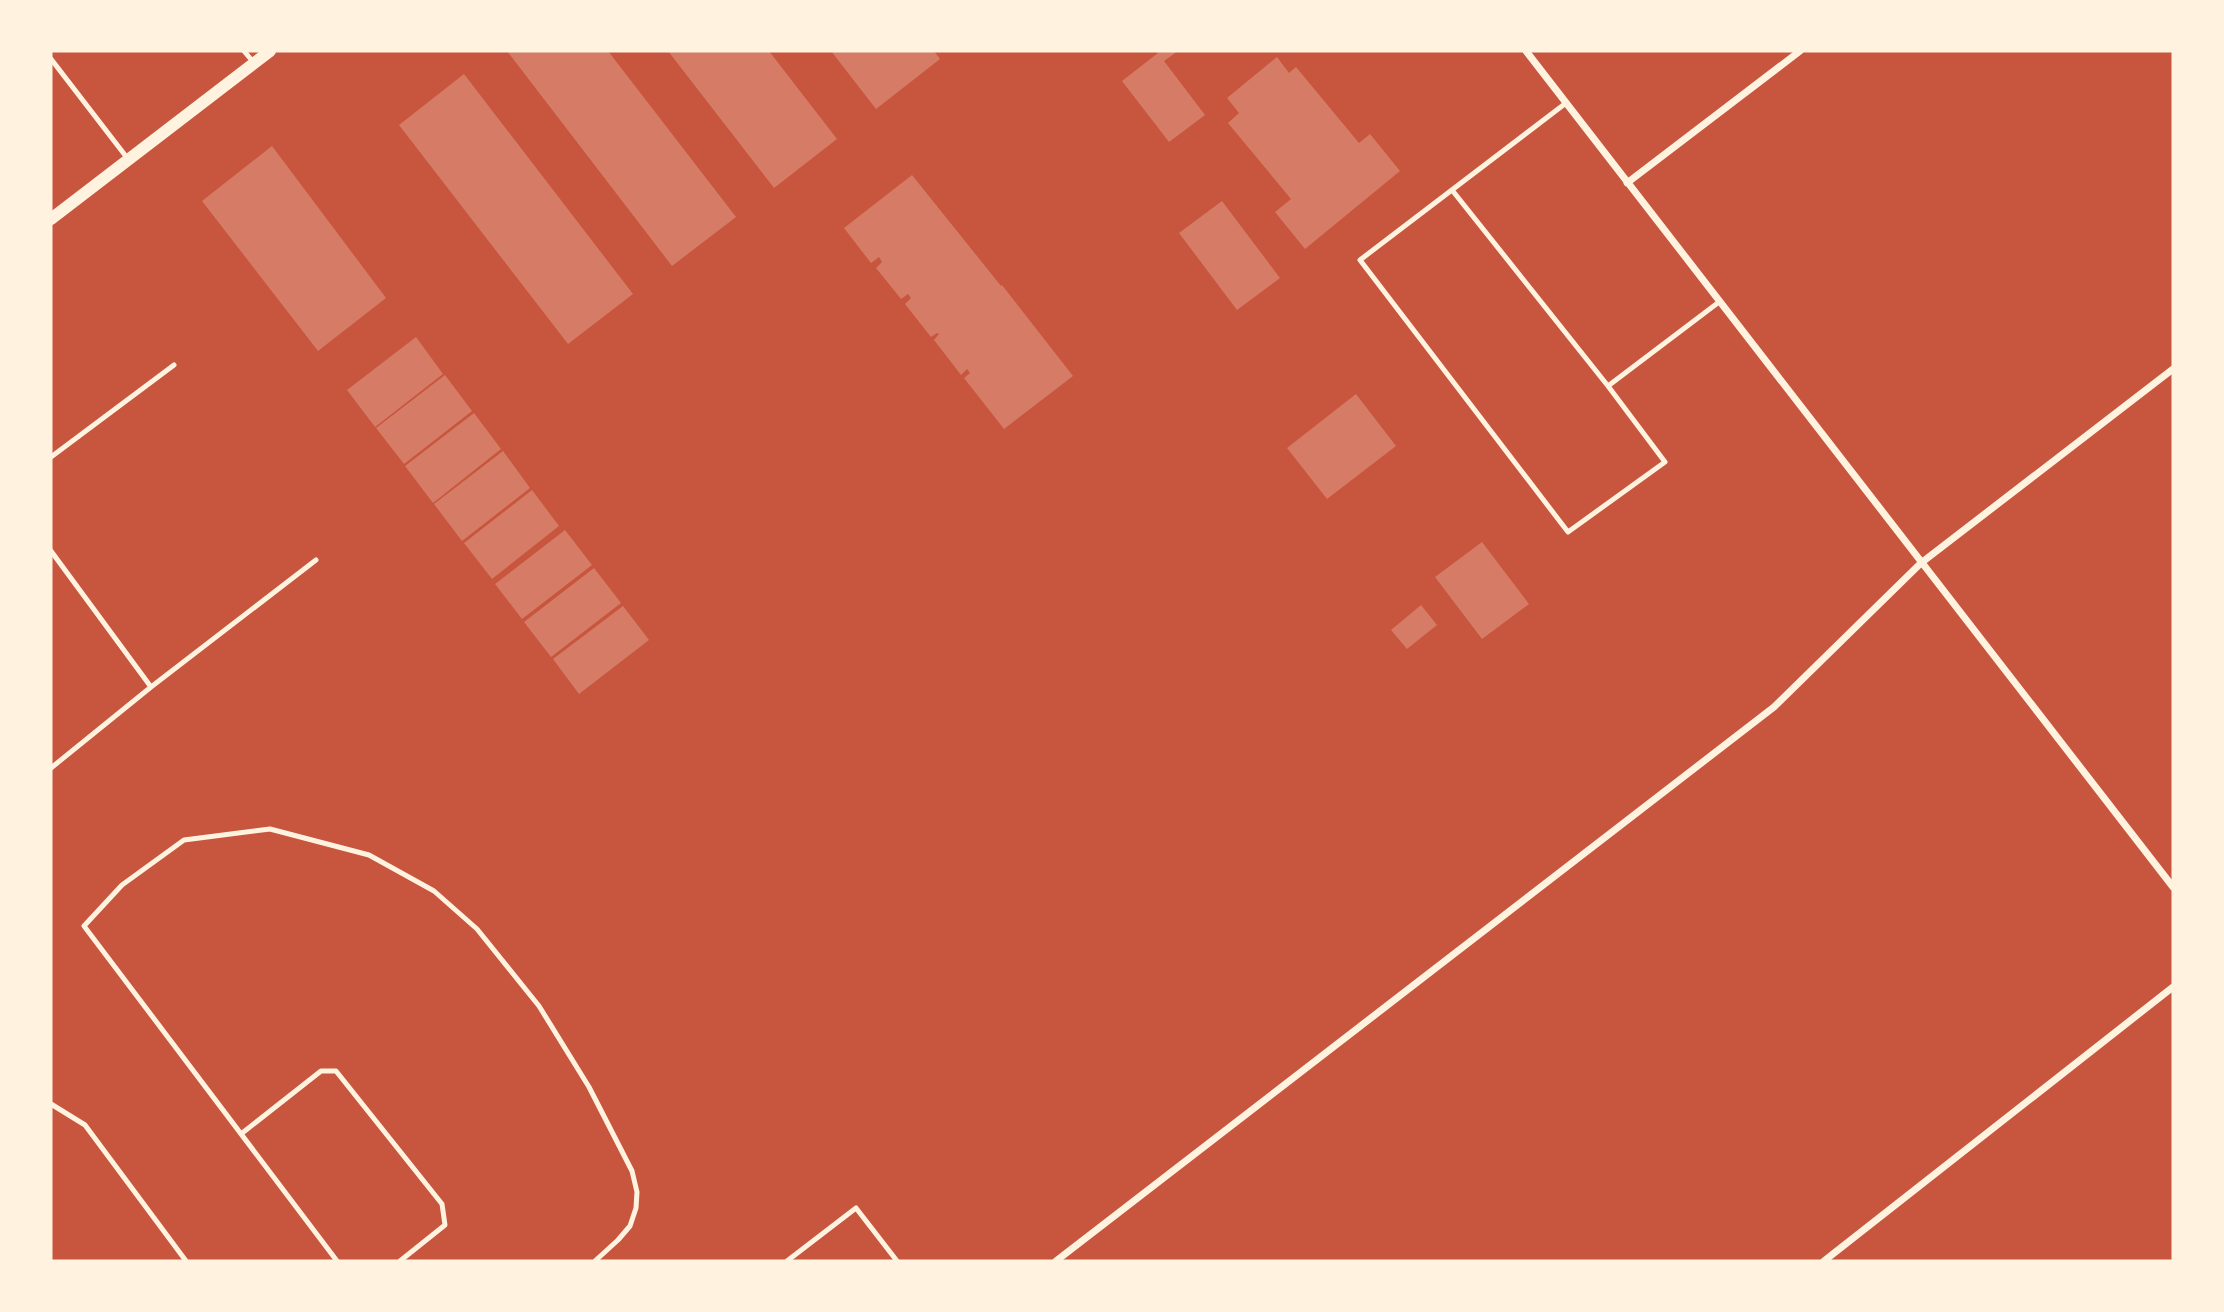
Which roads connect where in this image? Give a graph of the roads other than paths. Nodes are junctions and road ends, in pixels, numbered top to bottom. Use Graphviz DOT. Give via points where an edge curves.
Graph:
graph roads {
  1 [pos="244,51"];
  2 [pos="270,51"];
  3 [pos="1526,51"];
  4 [pos="1800,51"];
  5 [pos="51,59"];
  6 [pos="254,63"];
  7 [pos="1566,103"];
  8 [pos="128,160"];
  9 [pos="1628,183"];
  10 [pos="1452,190"];
  11 [pos="51,219"];
  12 [pos="1719,302"];
  13 [pos="174,365"];
  14 [pos="2173,369"];
  15 [pos="1608,386"];
  16 [pos="51,457"];
  17 [pos="51,551"];
  18 [pos="316,560"];
  19 [pos="1921,564"];
  20 [pos="151,687"];
  21 [pos="51,768"];
  22 [pos="2173,887"];
  23 [pos="2173,987"];
  24 [pos="51,1104"];
  25 [pos="241,1134"];
  26 [pos="186,1261"];
  27 [pos="337,1261"];
  28 [pos="400,1261"];
  29 [pos="595,1261"];
  30 [pos="787,1261"];
  31 [pos="897,1261"];
  32 [pos="1056,1261"];
  33 [pos="1824,1261"];
  1 -- 6 [label="lane"];
  2 -- 6 [label="street"];
  3 -- 7 [label="street"];
  4 -- 9 [label="street"];
  5 -- 8 [label="lane"];
  6 -- 8 [label="street"];
  7 -- 9 [label="street"];
  7 -- 10 [label="lane"];
  8 -- 11 [label="street"];
  9 -- 12 [label="street"];
  10 -- 15 [label="lane"];
  10 -- 15 [label="lane" via="1360,260 1568,532 1665,462"];
  12 -- 15 [label="lane"];
  12 -- 19 [label="street"];
  13 -- 16 [label="lane"];
  14 -- 19 [label="street"];
  17 -- 20 [label="lane"];
  18 -- 20 [label="lane"];
  19 -- 22 [label="street"];
  19 -- 32 [label="street" via="1773,707"];
  20 -- 21 [label="lane"];
  23 -- 33 [label="street"];
  24 -- 26 [label="lane" via="85,1125"];
  25 -- 27 [label="lane"];
  25 -- 28 [label="lane" via="321,1071 336,1071 442,1204 445,1225"];
  25 -- 29 [label="lane" via="84,926 122,885 184,840 270,829 369,855 434,891 477,929 539,1006 589,1087 632,1171 637,1192 630,1226"];
  30 -- 31 [label="lane" via="856,1208"];
}
